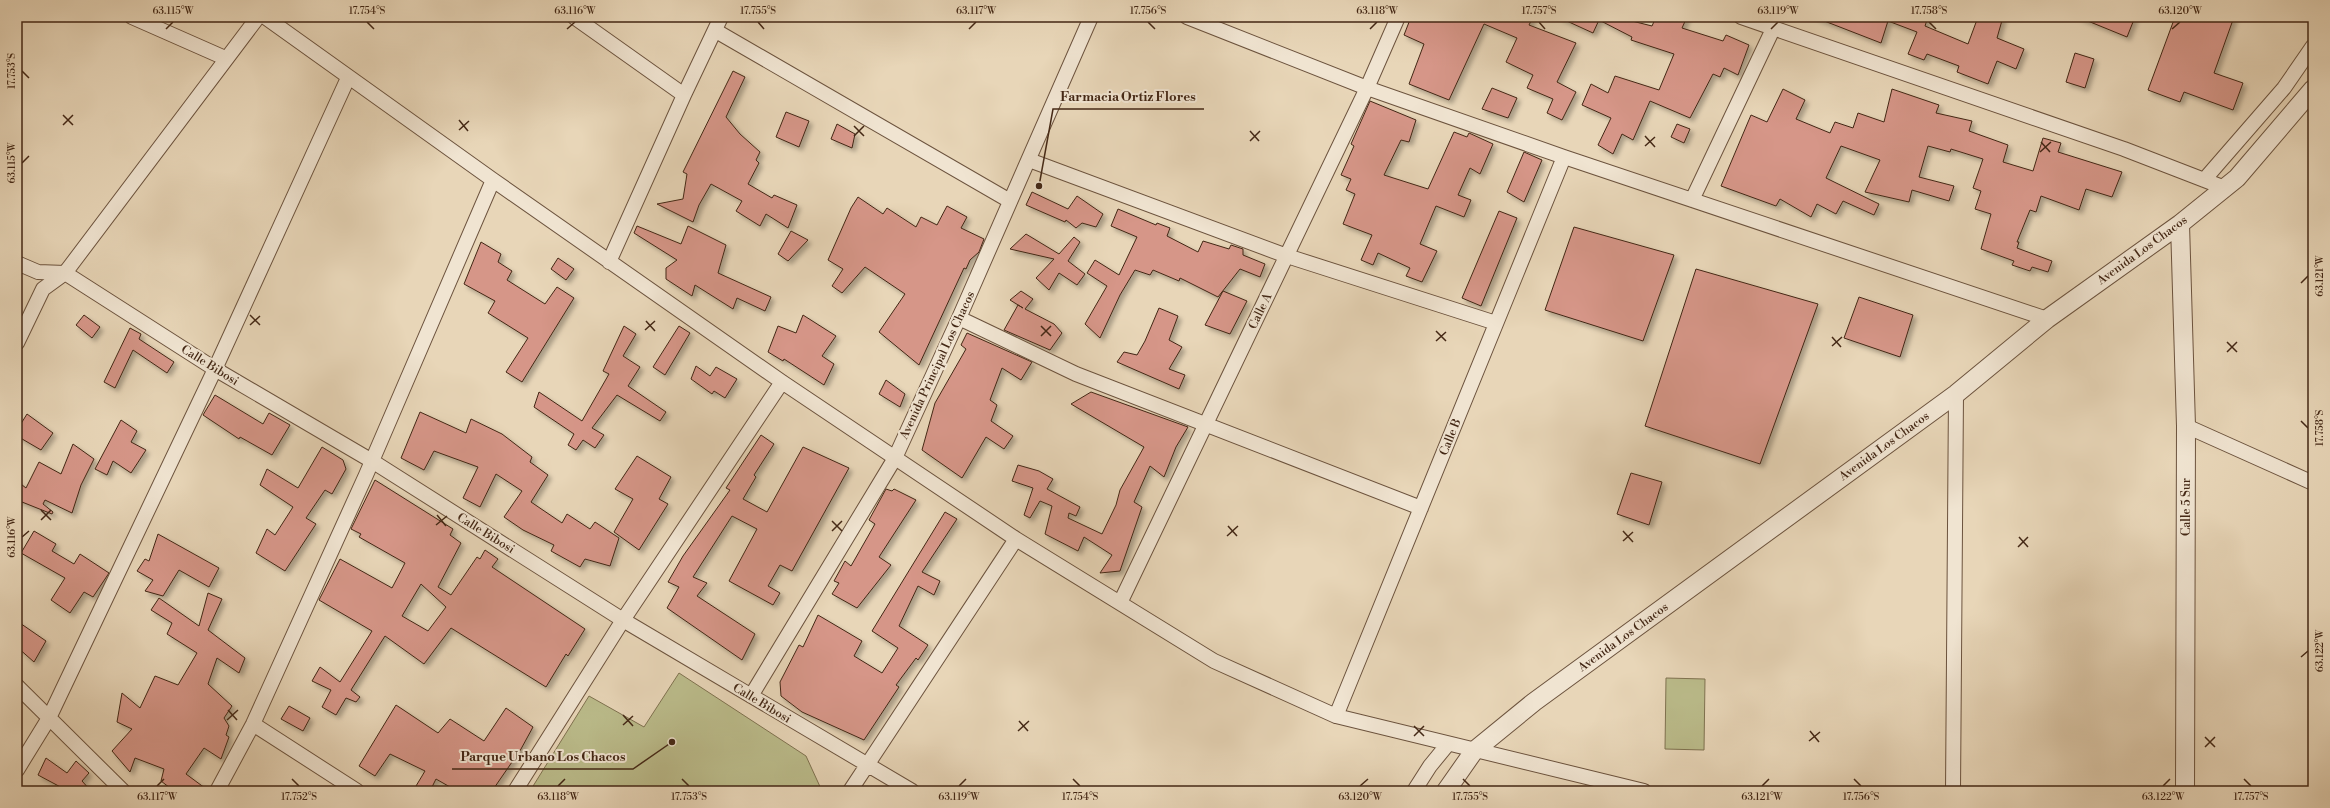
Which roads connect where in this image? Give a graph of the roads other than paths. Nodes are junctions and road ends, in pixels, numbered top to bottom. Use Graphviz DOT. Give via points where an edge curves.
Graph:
graph roads {
  1 [pos="132,17"];
  2 [pos="258,17"];
  3 [pos="265,17"];
  4 [pos="574,17"];
  5 [pos="721,17"];
  6 [pos="1091,17"];
  7 [pos="1188,17"];
  8 [pos="1398,17"];
  9 [pos="1741,17"];
  10 [pos="1773,29"];
  11 [pos="716,30"];
  12 [pos="2313,46"];
  13 [pos="225,58"];
  14 [pos="348,78"];
  15 [pos="1367,88"];
  16 [pos="2313,89"];
  17 [pos="684,94"];
  18 [pos="1564,157"];
  19 [pos="1029,160"];
  20 [pos="493,180"];
  21 [pos="2204,180"];
  22 [pos="2225,188"];
  23 [pos="1692,200"];
  24 [pos="1010,201"];
  25 [pos="2180,224"];
  26 [pos="1287,256"];
  27 [pos="609,262"];
  28 [pos="17,263"];
  29 [pos="65,273"];
  30 [pos="959,318"];
  31 [pos="2047,320"];
  32 [pos="1496,324"];
  33 [pos="17,343"];
  34 [pos="215,369"];
  35 [pos="782,382"];
  36 [pos="1956,394"];
  37 [pos="1205,424"];
  38 [pos="2186,426"];
  39 [pos="895,458"];
  40 [pos="372,461"];
  41 [pos="2313,483"];
  42 [pos="1420,508"];
  43 [pos="1016,539"];
  44 [pos="1120,603"];
  45 [pos="623,620"];
  46 [pos="17,686"];
  47 [pos="751,696"];
  48 [pos="1336,716"];
  49 [pos="49,718"];
  50 [pos="252,724"];
  51 [pos="1448,744"];
  52 [pos="1474,751"];
  53 [pos="868,766"];
  54 [pos="17,770"];
  55 [pos="1624,789"];
  56 [pos="123,791"];
  57 [pos="217,791"];
  58 [pos="357,791"];
  59 [pos="515,791"];
  60 [pos="850,791"];
  61 [pos="912,791"];
  62 [pos="1414,791"];
  63 [pos="1446,791"];
  64 [pos="1644,791"];
  65 [pos="1953,791"];
  66 [pos="2185,791"];
  1 -- 13 [label="street"];
  2 -- 13 [label="street"];
  3 -- 14 [label="street"];
  4 -- 17 [label="street"];
  5 -- 11 [label="street"];
  6 -- 19 [label="street, Avenida Principal Los Chacos"];
  7 -- 15 [label="street"];
  8 -- 15 [label="street, Calle A"];
  9 -- 10 [label="street"];
  10 -- 21 [label="street" via="2124,149"];
  10 -- 23 [label="street"];
  11 -- 17 [label="street"];
  11 -- 24 [label="street"];
  12 -- 21 [label="street" via="2284,88"];
  13 -- 29 [label="street"];
  14 -- 20 [label="street"];
  14 -- 34 [label="street"];
  15 -- 18 [label="street"];
  15 -- 26 [label="street, Calle A"];
  16 -- 22 [label="street, Avenida Los Chacos" via="2237,178"];
  17 -- 27 [label="street"];
  18 -- 23 [label="street"];
  18 -- 32 [label="street, Calle B"];
  19 -- 24 [label="street, Avenida Principal Los Chacos"];
  19 -- 26 [label="street"];
  20 -- 27 [label="street"];
  20 -- 40 [label="street"];
  21 -- 22 [label="street"];
  22 -- 25 [label="street, Avenida Los Chacos"];
  23 -- 31 [label="street"];
  24 -- 30 [label="street, Avenida Principal Los Chacos"];
  25 -- 31 [label="street, Avenida Los Chacos"];
  25 -- 38 [label="street, Calle 5 Sur"];
  26 -- 32 [label="street"];
  26 -- 37 [label="street, Calle A"];
  27 -- 35 [label="street"];
  28 -- 29 [label="street" via="38,272"];
  29 -- 33 [label="street" via="43,289"];
  29 -- 34 [label="street, Calle Bibosi"];
  30 -- 37 [label="street" via="1076,374"];
  30 -- 39 [label="street, Avenida Principal Los Chacos"];
  31 -- 36 [label="street, Avenida Los Chacos"];
  32 -- 42 [label="street, Calle B"];
  34 -- 40 [label="street, Calle Bibosi"];
  34 -- 49 [label="street"];
  35 -- 39 [label="street"];
  35 -- 45 [label="street"];
  36 -- 52 [label="street, Avenida Los Chacos" via="1534,702"];
  36 -- 65 [label="street"];
  37 -- 42 [label="street"];
  37 -- 44 [label="street, Calle A"];
  38 -- 41 [label="street"];
  38 -- 66 [label="street, Calle 5 Sur"];
  39 -- 43 [label="street"];
  39 -- 47 [label="street, Avenida Principal Los Chacos"];
  40 -- 45 [label="street, Calle Bibosi"];
  40 -- 50 [label="street"];
  42 -- 48 [label="street, Calle B"];
  43 -- 44 [label="street"];
  43 -- 53 [label="street"];
  44 -- 48 [label="street" via="1214,661"];
  45 -- 47 [label="street, Calle Bibosi"];
  45 -- 59 [label="street"];
  46 -- 49 [label="street"];
  47 -- 53 [label="street, Calle Bibosi"];
  48 -- 51 [label="street"];
  49 -- 54 [label="street"];
  49 -- 56 [label="street"];
  50 -- 57 [label="street"];
  50 -- 58 [label="street"];
  51 -- 52 [label="street"];
  51 -- 62 [label="street"];
  52 -- 55 [label="street"];
  52 -- 63 [label="street, Avenida Los Chacos"];
  53 -- 60 [label="street"];
  53 -- 61 [label="street, Calle Bibosi"];
  55 -- 64 [label="street"];
}
